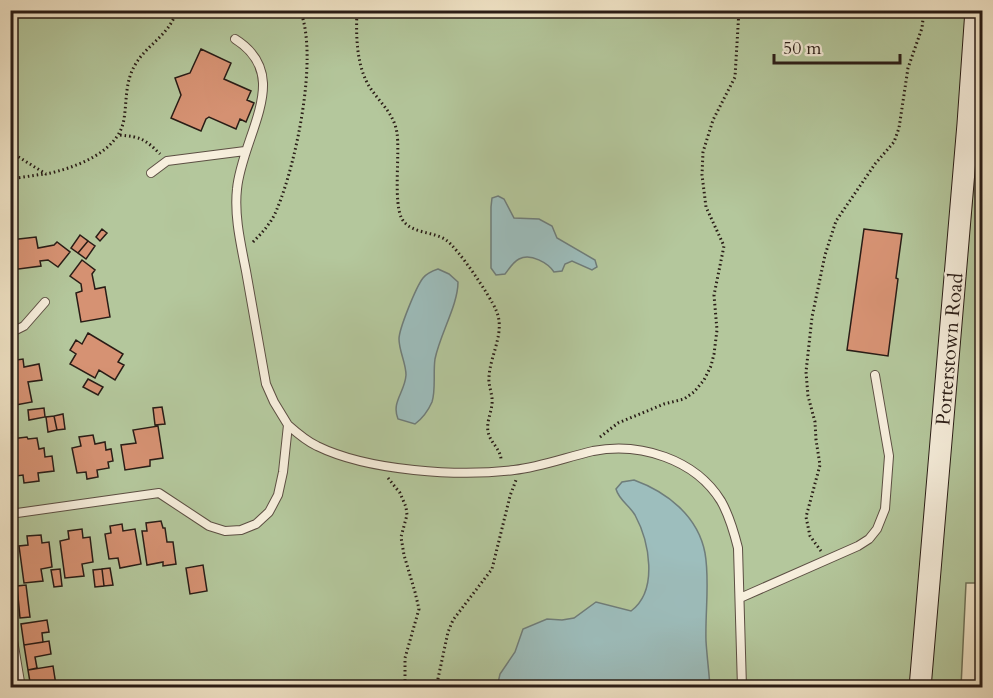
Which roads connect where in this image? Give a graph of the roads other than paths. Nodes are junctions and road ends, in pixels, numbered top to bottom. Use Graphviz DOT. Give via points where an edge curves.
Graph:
graph roads {
  1 [pos="976,10"];
  2 [pos="235,39"];
  3 [pos="245,151"];
  4 [pos="151,173"];
  5 [pos="45,302"];
  6 [pos="10,333"];
  7 [pos="875,375"];
  8 [pos="288,425"];
  9 [pos="10,514"];
  10 [pos="740,598"];
  11 [pos="10,622"];
  12 [pos="21,687"];
  13 [pos="742,687"];
  14 [pos="920,687"];
  1 -- 14 [label="street, Porterstown Road"];
  2 -- 3 [label="lane" via="252,52 263,82 261,103"];
  3 -- 4 [label="lane" via="167,161"];
  3 -- 8 [label="lane" via="236,207 242,251 266,384"];
  5 -- 6 [label="lane" via="24,326"];
  7 -- 10 [label="lane" via="889,456 882,520 869,539"];
  8 -- 9 [label="lane" via="278,495 269,512 256,524 240,530 209,526 159,493"];
  8 -- 10 [label="lane" via="319,447 373,463 449,474 524,468 624,448 661,455 688,468 721,501 738,548"];
  10 -- 13 [label="lane"];
  11 -- 12 [label="lane"];
}
